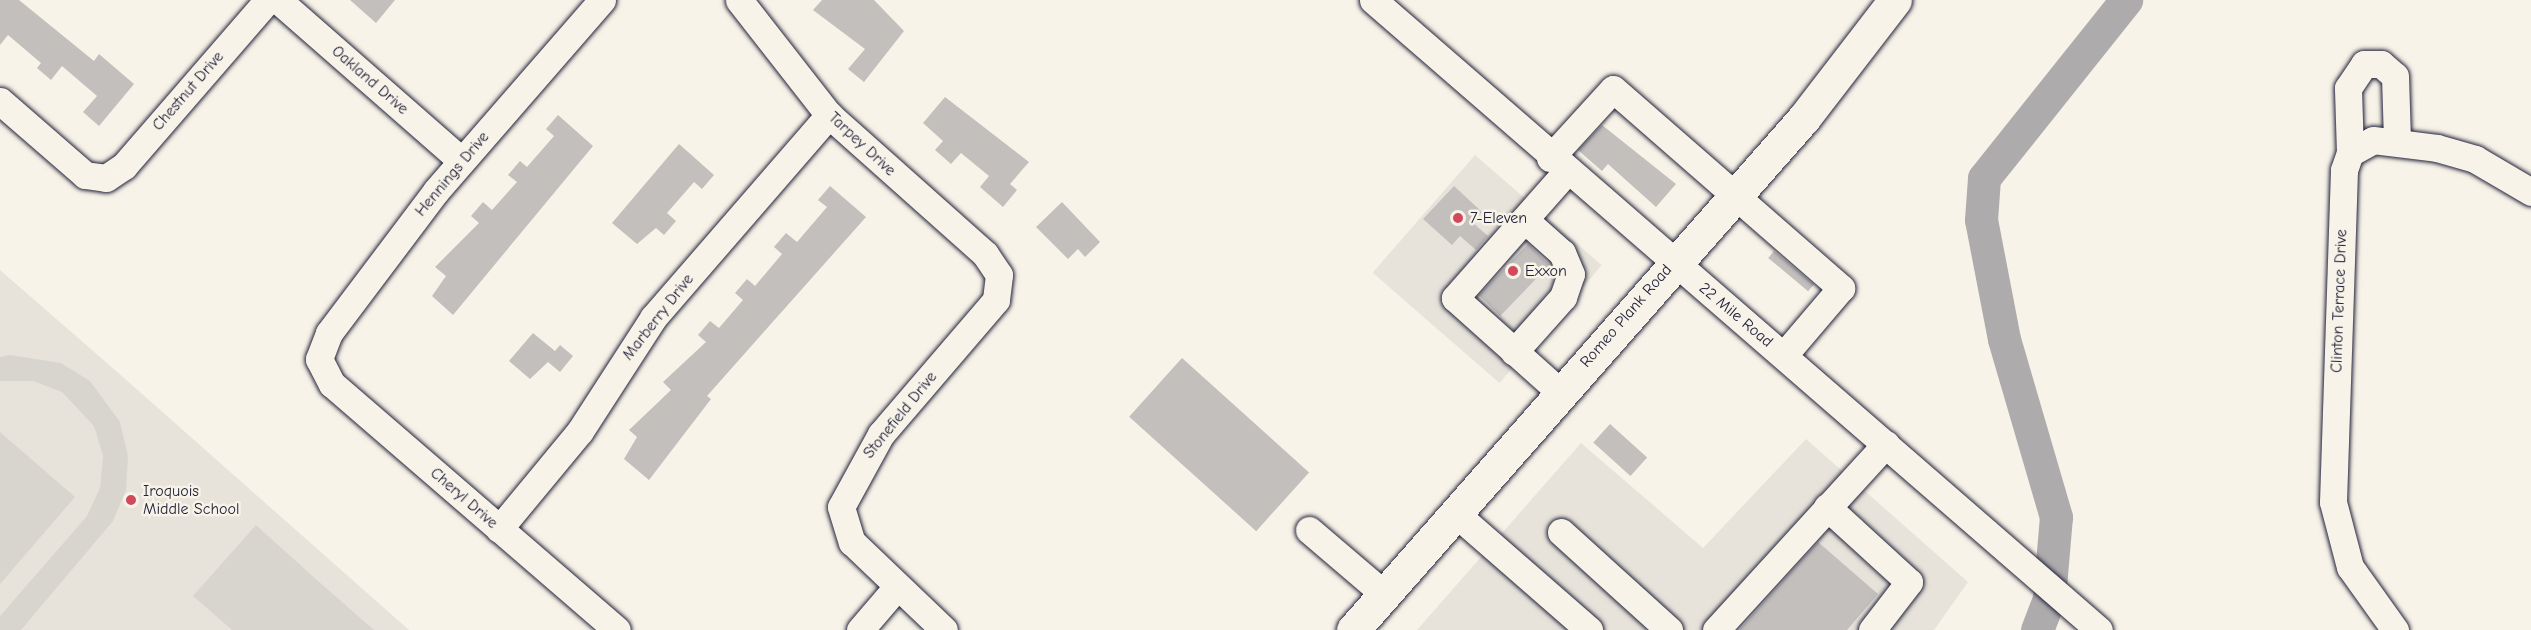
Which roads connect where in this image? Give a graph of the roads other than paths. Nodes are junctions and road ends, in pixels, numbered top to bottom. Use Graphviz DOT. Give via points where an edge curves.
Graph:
graph roads {
  1 [pos="268,0"];
  2 [pos="278,0"];
  3 [pos="602,0"];
  4 [pos="739,0"];
  5 [pos="1373,0"];
  6 [pos="1895,0"];
  7 [pos="0,101"];
  8 [pos="829,115"];
  9 [pos="2397,141"];
  10 [pos="2350,153"];
  11 [pos="462,161"];
  12 [pos="1558,165"];
  13 [pos="2531,192"];
  14 [pos="1730,195"];
  15 [pos="1525,220"];
  16 [pos="1673,262"];
  17 [pos="999,275"];
  18 [pos="1514,352"];
  19 [pos="1784,355"];
  20 [pos="319,359"];
  21 [pos="1560,392"];
  22 [pos="1886,444"];
  23 [pos="1827,507"];
  24 [pos="1455,513"];
  25 [pos="499,529"];
  26 [pos="1309,530"];
  27 [pos="1561,532"];
  28 [pos="896,588"];
  29 [pos="1384,594"];
  30 [pos="617,630"];
  31 [pos="860,630"];
  32 [pos="944,630"];
  33 [pos="1353,630"];
  34 [pos="1589,630"];
  35 [pos="1669,630"];
  36 [pos="1716,630"];
  37 [pos="1872,630"];
  38 [pos="2099,630"];
  39 [pos="2395,630"];
  1 -- 7 [label="street, Chestnut Drive" via="124,166 106,178 85,175"];
  2 -- 11 [label="street, Oakland Drive"];
  3 -- 11 [label="street, Hennings Drive"];
  4 -- 8 [label="street, Tarpey Drive"];
  5 -- 12 [label="street, 22 Mile Road"];
  6 -- 14 [label="main road, Romeo Plank Road" via="1804,118"];
  8 -- 17 [label="street, Tarpey Drive" via="985,254"];
  8 -- 25 [label="street, Marberry Drive" via="653,318 580,431"];
  9 -- 10 [label="street" via="2373,140"];
  9 -- 10 [label="street, Clinton Terrace Drive" via="2395,76 2381,64 2364,64 2348,88"];
  9 -- 13 [label="street" via="2475,159"];
  10 -- 39 [label="street, Clinton Terrace Drive" via="2344,170 2332,502 2350,567"];
  11 -- 20 [label="street, Hennings Drive" via="329,333"];
  12 -- 14 [label="street" via="1613,89"];
  12 -- 15 [label="street"];
  12 -- 16 [label="street, 22 Mile Road"];
  14 -- 16 [label="main road, Romeo Plank Road"];
  14 -- 19 [label="street" via="1841,288"];
  15 -- 18 [label="street" via="1562,253 1570,274 1563,297"];
  15 -- 18 [label="street" via="1455,298"];
  16 -- 19 [label="street, 22 Mile Road"];
  16 -- 21 [label="main road, Romeo Plank Road"];
  17 -- 28 [label="street, Stonefield Drive" via="996,300 881,434 845,495 844,530"];
  18 -- 21 [label="street"];
  19 -- 22 [label="street, 22 Mile Road"];
  20 -- 25 [label="street, Cheryl Drive" via="332,384"];
  21 -- 24 [label="main road, Romeo Plank Road"];
  22 -- 23 [label="street"];
  22 -- 38 [label="street, 22 Mile Road"];
  23 -- 36 [label="street"];
  23 -- 37 [label="street" via="1909,582"];
  24 -- 29 [label="main road, Romeo Plank Road"];
  24 -- 34 [label="street"];
  25 -- 30 [label="street, Cheryl Drive"];
  26 -- 29 [label="street"];
  27 -- 35 [label="street"];
  28 -- 31 [label="street"];
  28 -- 32 [label="street, Stonefield Drive"];
  29 -- 33 [label="main road, Romeo Plank Road"];
}
